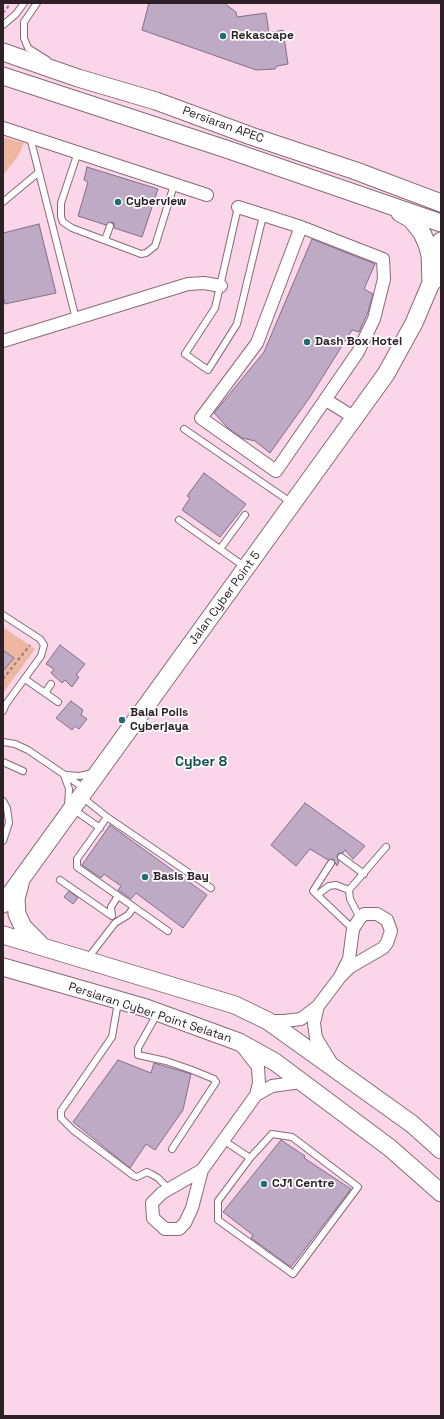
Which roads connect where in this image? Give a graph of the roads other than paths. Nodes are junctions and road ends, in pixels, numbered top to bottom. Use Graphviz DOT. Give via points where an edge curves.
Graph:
graph roads {
  1 [pos="24,3"];
  2 [pos="37,3"];
  3 [pos="3,25"];
  4 [pos="3,52"];
  5 [pos="3,76"];
  6 [pos="78,78"];
  7 [pos="3,128"];
  8 [pos="30,136"];
  9 [pos="78,152"];
  10 [pos="39,172"];
  11 [pos="174,185"];
  12 [pos="207,195"];
  13 [pos="3,202"];
  14 [pos="441,203"];
  15 [pos="387,205"];
  16 [pos="238,207"];
  17 [pos="262,216"];
  18 [pos="441,223"];
  19 [pos="110,226"];
  20 [pos="301,227"];
  21 [pos="105,240"];
  22 [pos="441,241"];
  23 [pos="436,275"];
  24 [pos="221,286"];
  25 [pos="76,319"];
  26 [pos="3,341"];
  27 [pos="326,400"];
  28 [pos="355,418"];
  29 [pos="184,429"];
  30 [pos="293,503"];
  31 [pos="245,515"];
  32 [pos="179,520"];
  33 [pos="220,549"];
  34 [pos="246,568"];
  35 [pos="3,615"];
  36 [pos="25,679"];
  37 [pos="51,684"];
  38 [pos="45,693"];
  39 [pos="58,702"];
  40 [pos="3,711"];
  41 [pos="3,742"];
  42 [pos="3,762"];
  43 [pos="101,768"];
  44 [pos="23,771"];
  45 [pos="64,775"];
  46 [pos="3,801"];
  47 [pos="76,803"];
  48 [pos="107,817"];
  49 [pos="100,828"];
  50 [pos="3,842"];
  51 [pos="386,847"];
  52 [pos="342,857"];
  53 [pos="332,863"];
  54 [pos="364,874"];
  55 [pos="23,876"];
  56 [pos="60,880"];
  57 [pos="211,888"];
  58 [pos="350,890"];
  59 [pos="317,895"];
  60 [pos="3,896"];
  61 [pos="118,896"];
  62 [pos="3,904"];
  63 [pos="134,907"];
  64 [pos="112,916"];
  65 [pos="360,918"];
  66 [pos="115,923"];
  67 [pos="168,930"];
  68 [pos="353,930"];
  69 [pos="3,934"];
  70 [pos="44,946"];
  71 [pos="87,960"];
  72 [pos="3,967"];
  73 [pos="340,977"];
  74 [pos="118,1000"];
  75 [pos="318,1006"];
  76 [pos="158,1012"];
  77 [pos="268,1021"];
  78 [pos="239,1042"];
  79 [pos="334,1067"];
  80 [pos="301,1082"];
  81 [pos="256,1095"];
  82 [pos="223,1140"];
  83 [pos="172,1149"];
  84 [pos="441,1150"];
  85 [pos="250,1158"];
  86 [pos="202,1170"];
  87 [pos="169,1189"];
  88 [pos="441,1192"];
  1 -- 3 [label="lane"];
  2 -- 6 [label="lane" via="24,22 24,38 28,48"];
  4 -- 6 [label="main road, Persiaran APEC"];
  5 -- 15 [label="main road, Persiaran APEC"];
  6 -- 14 [label="main road, Persiaran APEC" via="156,101"];
  7 -- 8 [label="street"];
  8 -- 9 [label="street"];
  8 -- 10 [label="lane"];
  9 -- 11 [label="street"];
  9 -- 21 [label="lane" via="61,203 61,217 67,226"];
  10 -- 13 [label="lane"];
  10 -- 25 [label="lane"];
  11 -- 12 [label="street"];
  11 -- 21 [label="lane" via="157,240 151,250 141,254"];
  15 -- 18 [label="main road, Persiaran APEC"];
  15 -- 23 [label="main road" via="411,219 422,233"];
  16 -- 17 [label="street"];
  16 -- 24 [label="lane"];
  17 -- 20 [label="street"];
  17 -- 24 [label="lane" via="237,324 208,370 185,354 216,308"];
  19 -- 21 [label="lane"];
  20 -- 27 [label="street" via="383,259 384,279 374,319 358,352"];
  20 -- 27 [label="street" via="257,343 200,418 276,471"];
  22 -- 23 [label="main road, Jalan Cyber Point 5"];
  23 -- 28 [label="main road, Jalan Cyber Point 5" via="414,323 386,374"];
  24 -- 25 [label="street" via="188,284"];
  25 -- 26 [label="street"];
  27 -- 28 [label="street"];
  28 -- 30 [label="main road, Jalan Cyber Point 5"];
  29 -- 30 [label="lane"];
  30 -- 34 [label="main road, Jalan Cyber Point 5"];
  31 -- 33 [label="lane"];
  32 -- 33 [label="lane"];
  33 -- 34 [label="lane"];
  34 -- 43 [label="main road, Jalan Cyber Point 5"];
  35 -- 36 [label="lane" via="40,639 44,645 41,656"];
  36 -- 38 [label="lane"];
  36 -- 40 [label="lane"];
  37 -- 38 [label="lane"];
  38 -- 39 [label="lane"];
  41 -- 45 [label="lane" via="28,750"];
  42 -- 44 [label="lane"];
  43 -- 45 [label="lane" via="87,775"];
  43 -- 47 [label="main road, Jalan Cyber Point 5"];
  45 -- 47 [label="lane"];
  45 -- 47 [label="lane" via="69,797"];
  46 -- 50 [label="lane" via="9,816"];
  47 -- 48 [label="lane"];
  47 -- 49 [label="lane"];
  47 -- 55 [label="main road, Jalan Cyber Point 5"];
  48 -- 49 [label="lane"];
  48 -- 57 [label="lane"];
  49 -- 61 [label="lane" via="77,859 77,867"];
  51 -- 54 [label="lane"];
  52 -- 54 [label="lane"];
  53 -- 59 [label="lane" via="314,887 313,891"];
  54 -- 58 [label="lane"];
  55 -- 60 [label="main road"];
  55 -- 62 [label="main road, Jalan Cyber Point 5"];
  55 -- 70 [label="main road" via="17,891 17,914 28,934"];
  56 -- 64 [label="lane"];
  58 -- 59 [label="lane" via="336,885 329,886"];
  58 -- 65 [label="lane" via="350,899"];
  59 -- 68 [label="lane"];
  61 -- 63 [label="lane"];
  61 -- 64 [label="lane" via="111,907"];
  63 -- 66 [label="lane" via="128,915"];
  63 -- 67 [label="lane"];
  64 -- 66 [label="lane"];
  65 -- 68 [label="street"];
  65 -- 73 [label="street" via="364,914 377,914 387,920 391,931 387,943 350,967"];
  66 -- 71 [label="lane"];
  68 -- 73 [label="street" via="348,959"];
  69 -- 70 [label="main road"];
  70 -- 71 [label="main road"];
  71 -- 77 [label="main road" via="235,1005"];
  72 -- 74 [label="main road, Persiaran Cyber Point Selatan"];
  73 -- 75 [label="street"];
  74 -- 76 [label="main road, Persiaran Cyber Point Selatan"];
  74 -- 87 [label="lane" via="112,1037 61,1111 61,1118 134,1176 147,1172"];
  75 -- 77 [label="street" via="301,1019"];
  75 -- 79 [label="street" via="314,1023 316,1038"];
  76 -- 78 [label="main road, Persiaran Cyber Point Selatan"];
  76 -- 83 [label="lane" via="138,1048 138,1055 166,1061 216,1082"];
  77 -- 79 [label="main road"];
  78 -- 80 [label="main road, Persiaran Cyber Point Selatan" via="275,1062"];
  78 -- 81 [label="street" via="258,1067 259,1083"];
  79 -- 84 [label="main road" via="412,1124"];
  80 -- 81 [label="street" via="272,1086"];
  80 -- 88 [label="main road, Persiaran Cyber Point Selatan" via="390,1148"];
  81 -- 82 [label="street"];
  82 -- 85 [label="lane"];
  82 -- 86 [label="street"];
  85 -- 85 [label="lane" via="272,1134 292,1137 358,1186 293,1274 218,1220 218,1201"];
  86 -- 87 [label="street"];
  86 -- 87 [label="street" via="192,1208 185,1224 179,1229 165,1229 153,1218 152,1202"];
}
